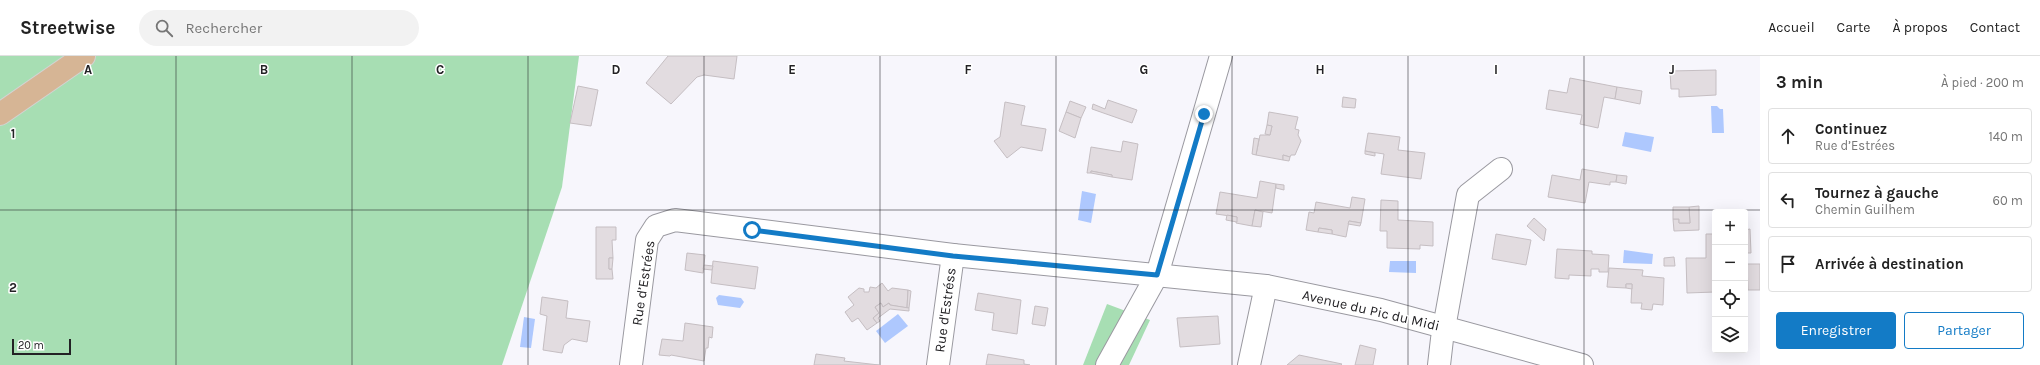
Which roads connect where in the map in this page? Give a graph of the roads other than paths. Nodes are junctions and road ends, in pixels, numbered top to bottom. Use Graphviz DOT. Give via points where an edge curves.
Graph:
graph roads {
  1 [pos="84,56"];
  2 [pos="1221,56"];
  3 [pos="0,114"];
  4 [pos="1501,169"];
  5 [pos="953,256"];
  6 [pos="1157,275"];
  7 [pos="1266,286"];
  8 [pos="1444,327"];
  9 [pos="631,365"];
  10 [pos="938,365"];
  11 [pos="1107,365"];
  12 [pos="1249,365"];
  13 [pos="1439,365"];
  14 [pos="1582,365"];
  1 -- 3 [label="main road"];
  2 -- 6 [label="street"];
  4 -- 8 [label="street" via="1468,195"];
  5 -- 6 [label="street, Rue d’Estrées"];
  5 -- 9 [label="street, Rue d’Estrées" via="675,220 656,226 648,240"];
  5 -- 10 [label="street, Rue d'Estréss"];
  6 -- 7 [label="street, Avenue du Pic du Midi"];
  6 -- 11 [label="street"];
  7 -- 8 [label="street, Avenue du Pic du Midi" via="1382,310"];
  7 -- 12 [label="street"];
  8 -- 13 [label="street"];
  8 -- 14 [label="street, Avenue du Pic du Midi"];
}
